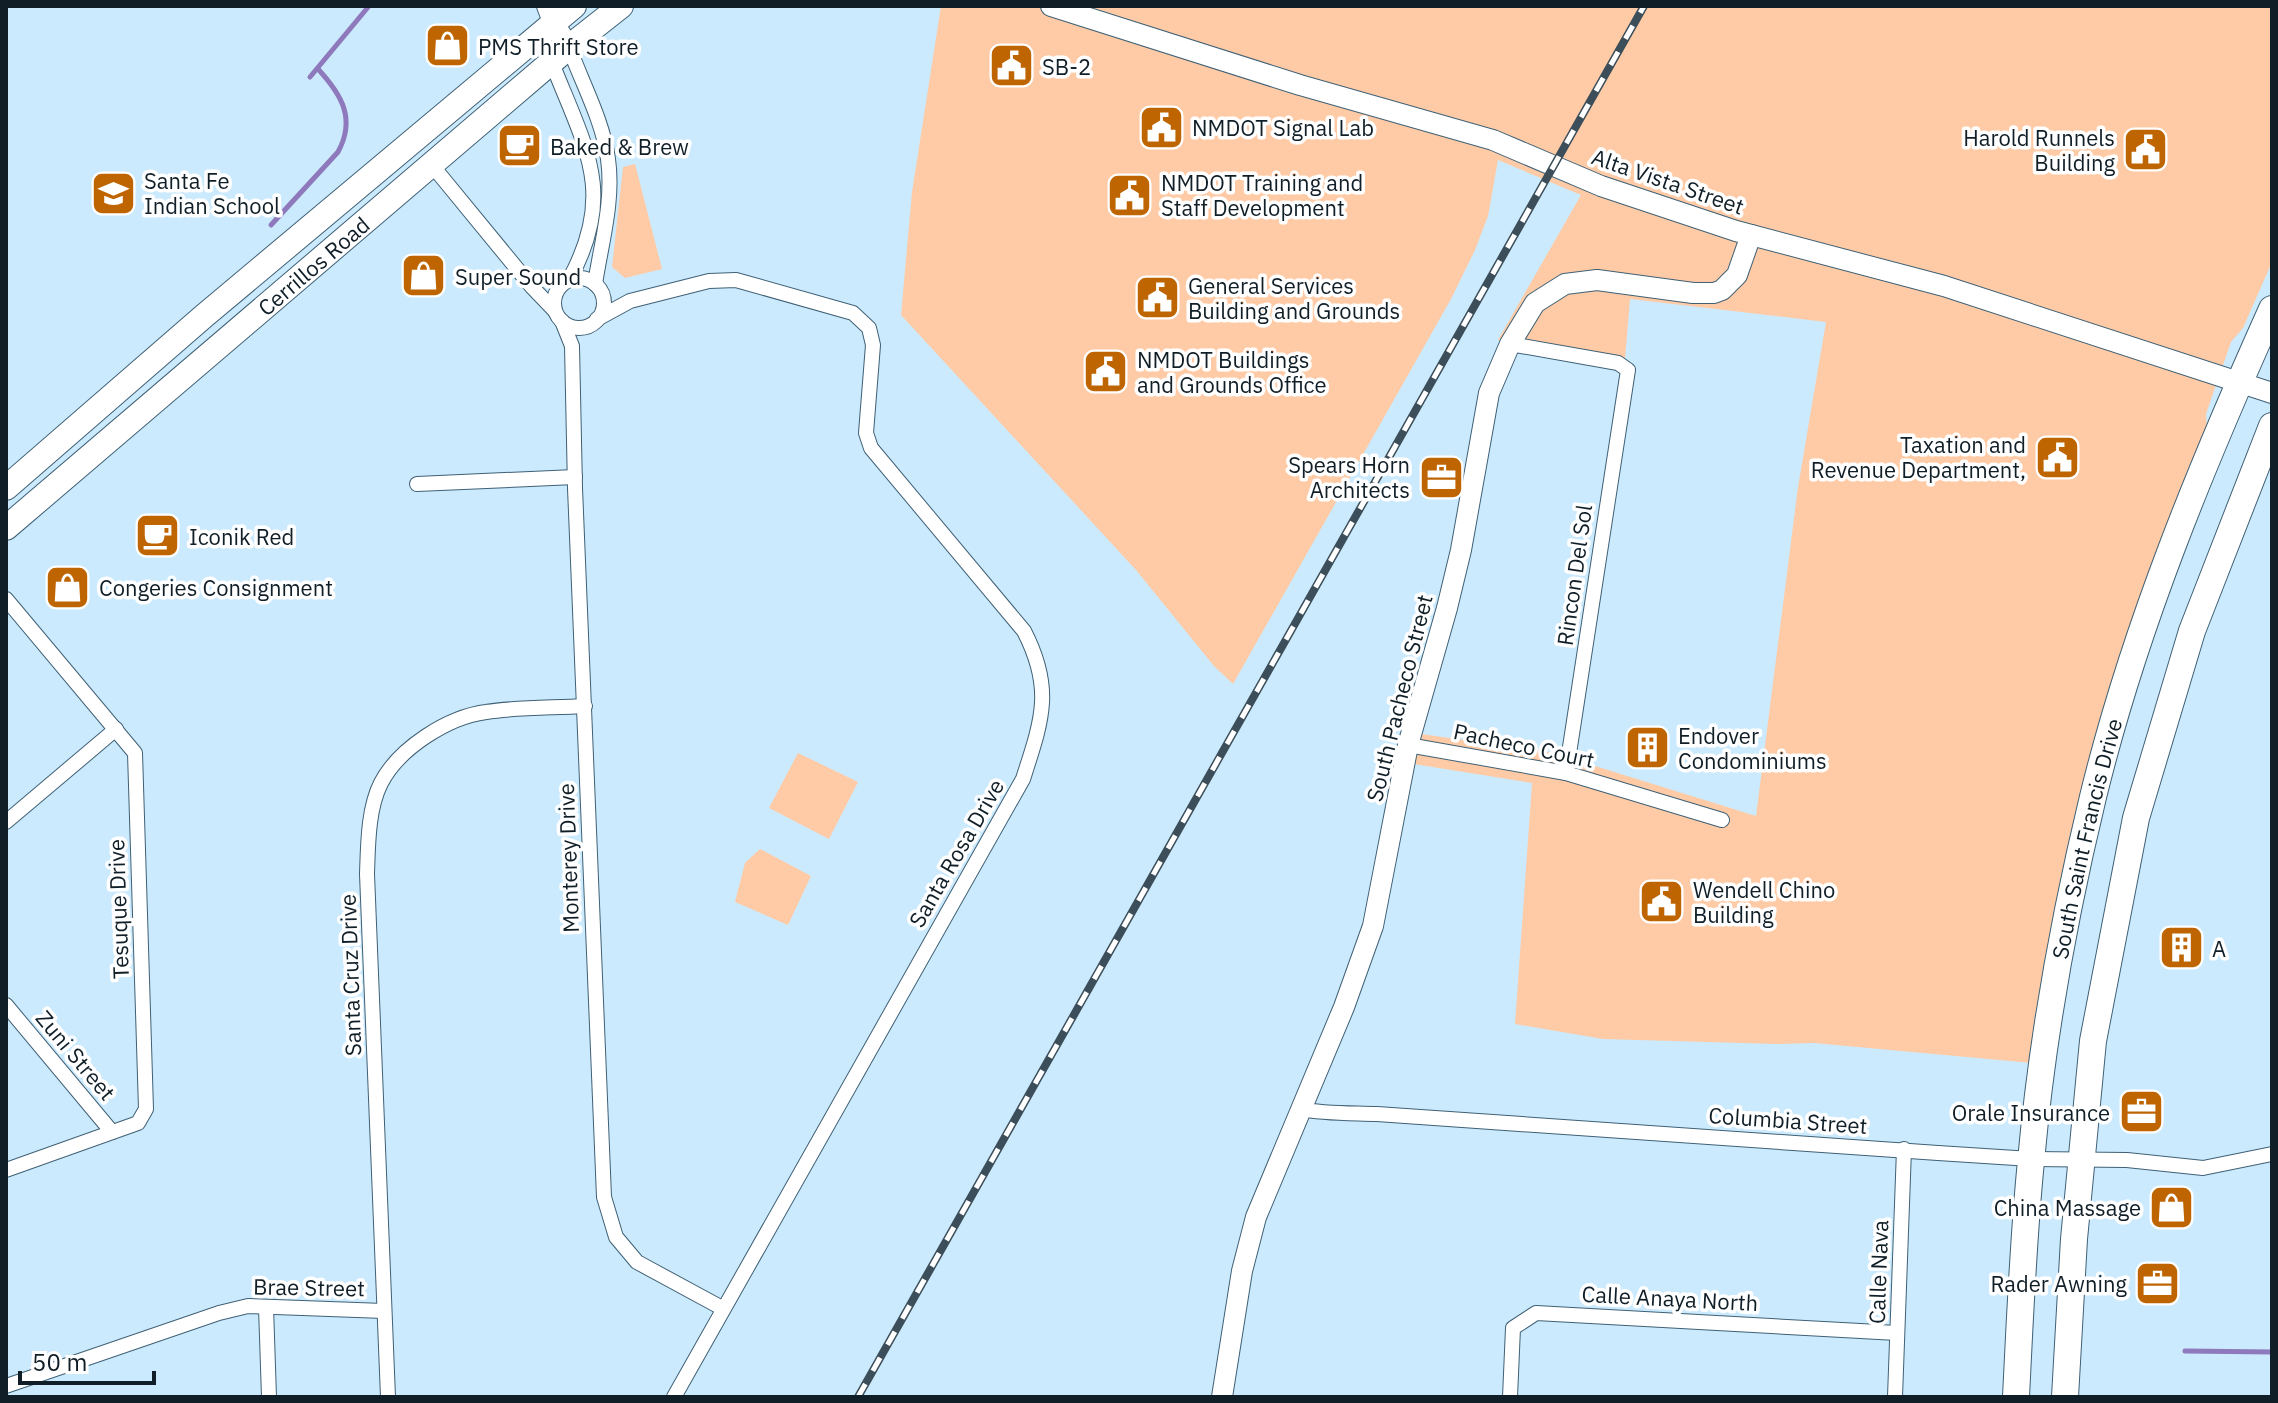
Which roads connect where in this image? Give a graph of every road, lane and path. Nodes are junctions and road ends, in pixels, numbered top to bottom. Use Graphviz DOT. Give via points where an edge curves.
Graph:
graph roads {
  1 [pos="574,6"];
  2 [pos="621,6"];
  3 [pos="1051,6"];
  4 [pos="550,14"];
  5 [pos="560,55"];
  6 [pos="431,164"];
  7 [pos="1751,235"];
  8 [pos="565,282"];
  9 [pos="532,287"];
  10 [pos="598,289"];
  11 [pos="630,301"];
  12 [pos="2272,309"];
  13 [pos="559,316"];
  14 [pos="591,323"];
  15 [pos="1510,344"];
  16 [pos="572,346"];
  17 [pos="2241,383"];
  18 [pos="2272,393"];
  19 [pos="2272,426"];
  20 [pos="575,477"];
  21 [pos="417,484"];
  22 [pos="6,488"];
  23 [pos="6,528"];
  24 [pos="6,599"];
  25 [pos="585,706"];
  26 [pos="116,729"];
  27 [pos="1408,745"];
  28 [pos="1566,773"];
  29 [pos="1722,820"];
  30 [pos="6,822"];
  31 [pos="6,1005"];
  32 [pos="1300,1109"];
  33 [pos="112,1132"];
  34 [pos="1904,1149"];
  35 [pos="2272,1154"];
  36 [pos="2031,1159"];
  37 [pos="2080,1159"];
  38 [pos="6,1170"];
  39 [pos="266,1307"];
  40 [pos="722,1308"];
  41 [pos="384,1311"];
  42 [pos="1897,1333"];
  43 [pos="6,1386"];
  44 [pos="269,1397"];
  45 [pos="388,1397"];
  46 [pos="674,1397"];
  47 [pos="1222,1397"];
  48 [pos="1510,1397"];
  49 [pos="1895,1397"];
  50 [pos="2016,1397"];
  51 [pos="2065,1397"];
  1 -- 4 [label="main road, Cerrillos Road"];
  2 -- 5 [label="main road, Cerrillos Road"];
  3 -- 7 [label="street, Alta Vista Street" via="1493,140 1601,186"];
  4 -- 5 [label="street"];
  4 -- 22 [label="main road, Cerrillos Road"];
  5 -- 6 [label="main road, Cerrillos Road"];
  5 -- 8 [label="street" via="595,193 584,253"];
  5 -- 10 [label="street" via="597,119 608,159"];
  6 -- 9 [label="street, Monterey Drive"];
  6 -- 23 [label="main road, Cerrillos Road"];
  7 -- 15 [label="street, South Pacheco Street" via="1737,275 1722,290 1693,293 1597,280 1565,284 1535,303"];
  7 -- 17 [label="street, Alta Vista Street" via="1944,286"];
  8 -- 9 [label="street"];
  8 -- 10 [label="street" via="582,278"];
  8 -- 13 [label="street" via="554,297"];
  9 -- 13 [label="street, Monterey Drive"];
  10 -- 11 [label="street"];
  10 -- 14 [label="street" via="603,307"];
  11 -- 14 [label="street"];
  11 -- 40 [label="street, Santa Rosa Drive" via="709,281 736,280 853,313 869,328 873,345 866,433 871,448 1024,631 1042,679 1041,724 1023,779"];
  12 -- 17 [label="highway, South Saint Francis Drive"];
  13 -- 14 [label="street" via="577,327"];
  13 -- 16 [label="street, Monterey Drive"];
  14 -- 16 [label="street"];
  15 -- 27 [label="street, South Pacheco Street" via="1489,393 1461,550"];
  15 -- 28 [label="street, Rincon Del Sol" via="1618,363 1628,370"];
  16 -- 20 [label="street, Monterey Drive"];
  17 -- 18 [label="street, Alta Vista Street"];
  17 -- 36 [label="highway, South Saint Francis Drive" via="2160,578 2094,794 2057,967"];
  19 -- 37 [label="highway, South Saint Francis Drive" via="2192,631 2136,818 2093,1041"];
  20 -- 21 [label="street"];
  20 -- 25 [label="street, Monterey Drive"];
  24 -- 26 [label="street, Tesuque Drive"];
  25 -- 40 [label="street, Monterey Drive" via="604,1197 616,1237 637,1262"];
  25 -- 41 [label="street, Santa Cruz Drive" via="484,712 445,724 406,752 381,783 368,831 367,874"];
  26 -- 30 [label="street"];
  26 -- 33 [label="street, Tesuque Drive" via="135,753 146,1109 138,1123"];
  27 -- 28 [label="street, Pacheco Court"];
  27 -- 32 [label="street, South Pacheco Street" via="1373,926"];
  28 -- 29 [label="street, Pacheco Court"];
  31 -- 33 [label="street, Zuni Street"];
  32 -- 34 [label="street, Columbia Street"];
  32 -- 47 [label="street, South Pacheco Street" via="1248,1242"];
  33 -- 38 [label="street, Tesuque Drive"];
  34 -- 36 [label="street, Columbia Street"];
  34 -- 42 [label="street, Calle Nava"];
  35 -- 37 [label="street, Columbia Street" via="2203,1168"];
  36 -- 37 [label="street, Columbia Street"];
  36 -- 50 [label="highway, South Saint Francis Drive"];
  37 -- 51 [label="highway, South Saint Francis Drive"];
  39 -- 41 [label="street, Brae Street"];
  39 -- 43 [label="street, Brae Street" via="219,1313"];
  39 -- 44 [label="street"];
  40 -- 46 [label="street, Santa Rosa Drive"];
  41 -- 45 [label="street, Santa Cruz Drive"];
  42 -- 48 [label="street, Calle Anaya North" via="1536,1313 1513,1328"];
  42 -- 49 [label="street, Calle Nava"];
}
